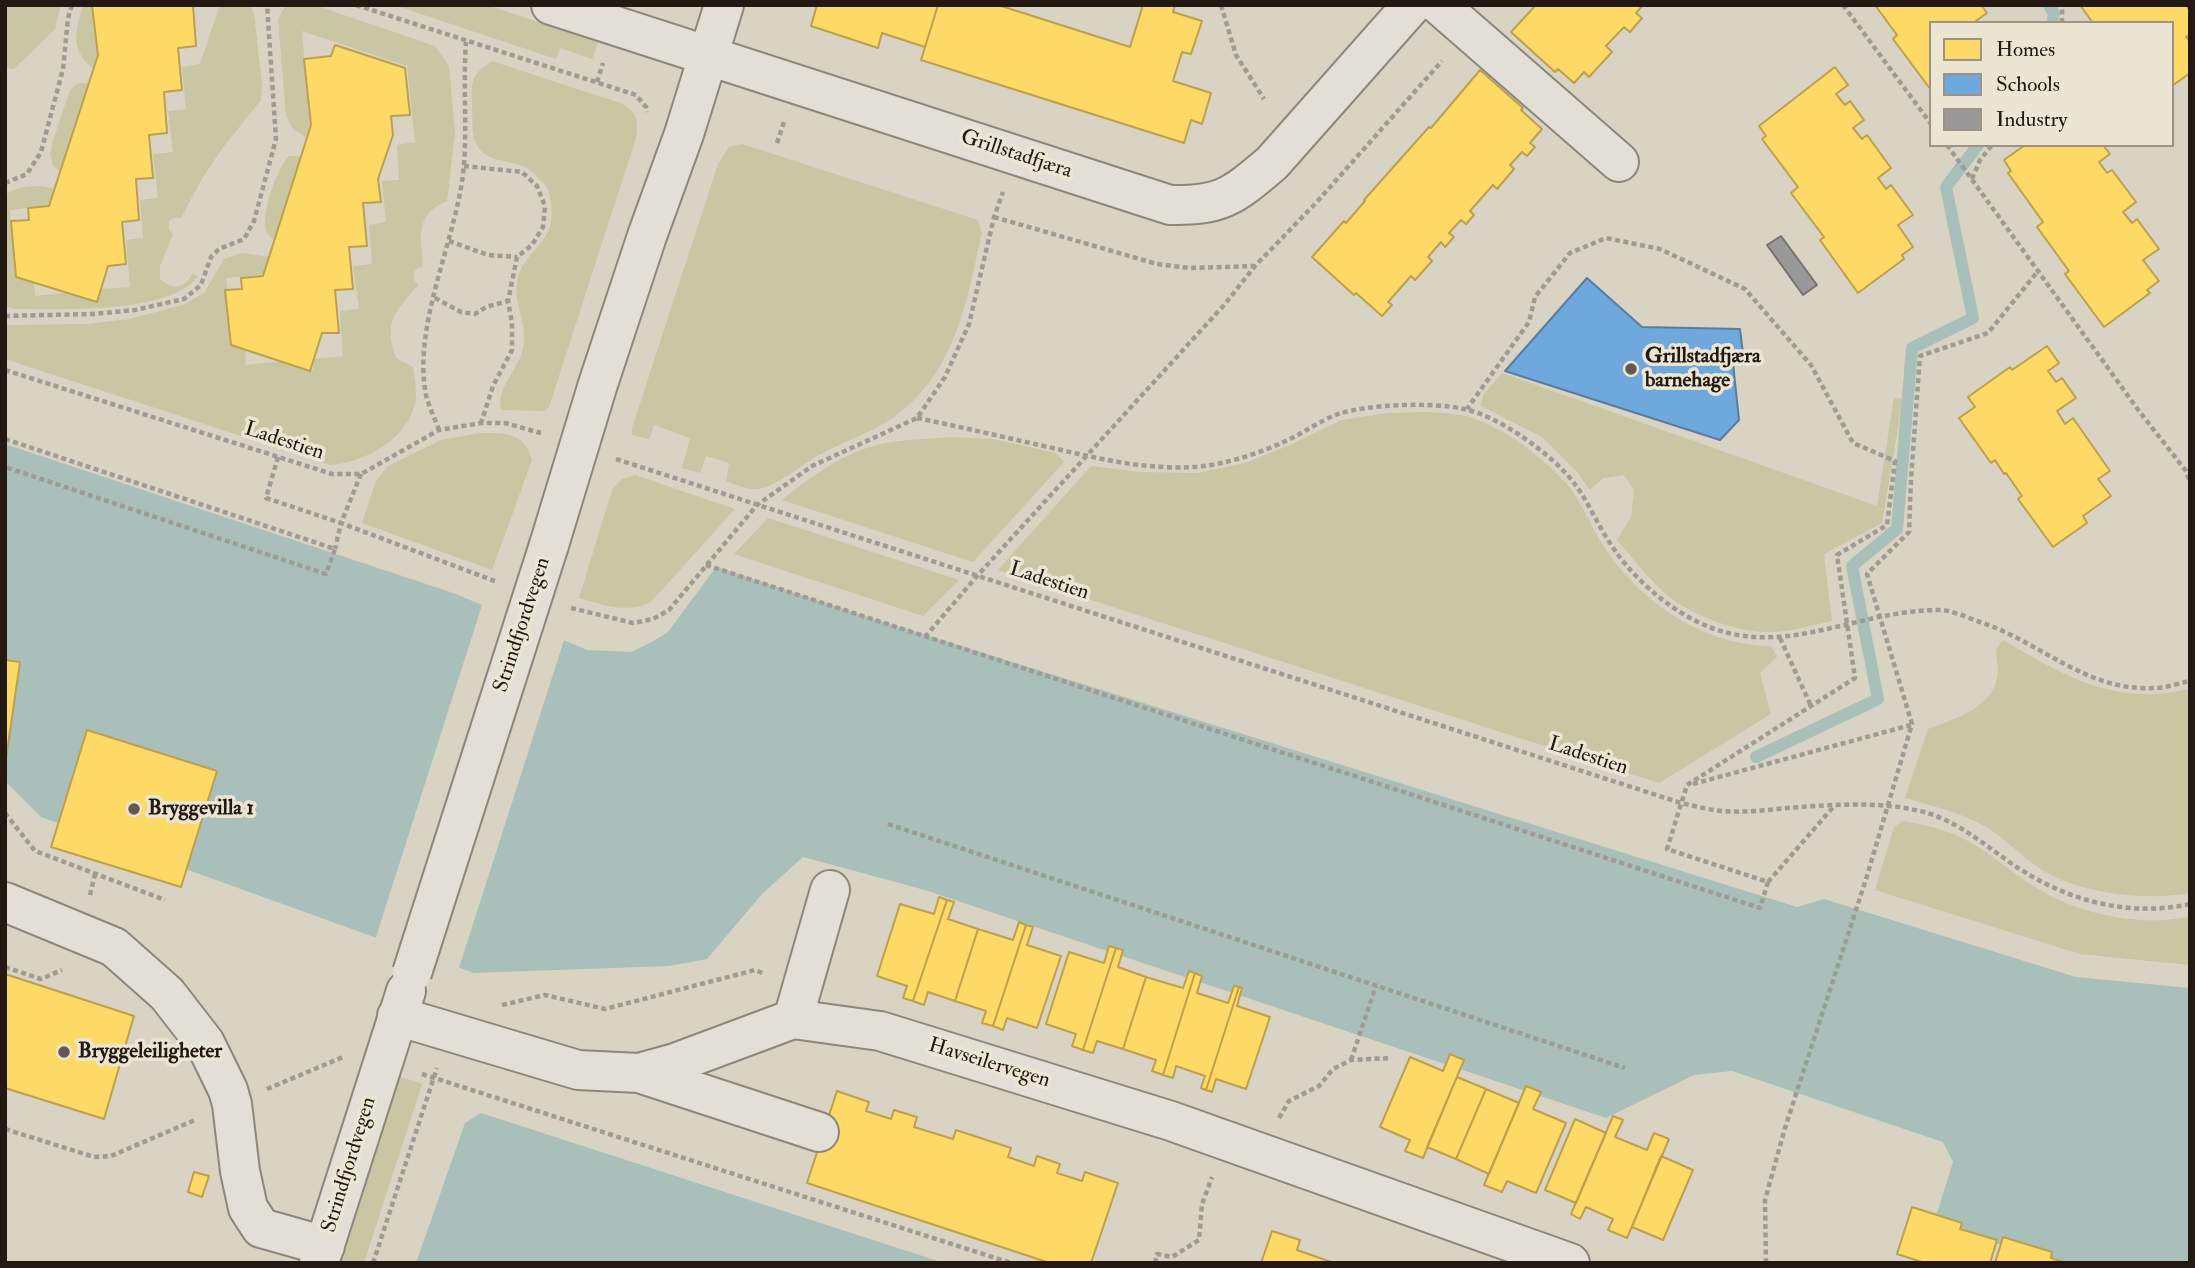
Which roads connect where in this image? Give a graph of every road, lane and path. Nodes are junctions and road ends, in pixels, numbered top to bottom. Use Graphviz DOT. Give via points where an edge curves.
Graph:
graph roads {
  1 [pos="72,5"];
  2 [pos="267,5"];
  3 [pos="356,5"];
  4 [pos="551,5"];
  5 [pos="724,5"];
  6 [pos="1222,5"];
  7 [pos="1412,5"];
  8 [pos="1440,5"];
  9 [pos="1843,5"];
  10 [pos="1468,31"];
  11 [pos="466,42"];
  12 [pos="607,53"];
  13 [pos="707,56"];
  14 [pos="597,82"];
  15 [pos="1264,99"];
  16 [pos="648,116"];
  17 [pos="786,118"];
  18 [pos="1929,121"];
  19 [pos="777,143"];
  20 [pos="1948,147"];
  21 [pos="1990,147"];
  22 [pos="1619,162"];
  23 [pos="464,166"];
  24 [pos="1971,178"];
  25 [pos="5,183"];
  26 [pos="449,241"];
  27 [pos="517,257"];
  28 [pos="1255,266"];
  29 [pos="2038,271"];
  30 [pos="435,298"];
  31 [pos="508,301"];
  32 [pos="5,316"];
  33 [pos="5,370"];
  34 [pos="1467,409"];
  35 [pos="917,418"];
  36 [pos="481,423"];
  37 [pos="439,430"];
  38 [pos="550,436"];
  39 [pos="5,439"];
  40 [pos="1086,456"];
  41 [pos="278,457"];
  42 [pos="613,458"];
  43 [pos="5,467"];
  44 [pos="2188,470"];
  45 [pos="361,474"];
  46 [pos="2190,482"];
  47 [pos="757,505"];
  48 [pos="341,523"];
  49 [pos="335,549"];
  50 [pos="706,565"];
  51 [pos="976,576"];
  52 [pos="485,578"];
  53 [pos="586,613"];
  54 [pos="1880,617"];
  55 [pos="1846,626"];
  56 [pos="925,637"];
  57 [pos="1780,638"];
  58 [pos="2190,681"];
  59 [pos="1811,706"];
  60 [pos="1912,724"];
  61 [pos="1687,785"];
  62 [pos="1681,803"];
  63 [pos="1835,804"];
  64 [pos="1887,807"];
  65 [pos="5,813"];
  66 [pos="888,824"];
  67 [pos="1768,882"];
  68 [pos="830,890"];
  69 [pos="165,900"];
  70 [pos="5,902"];
  71 [pos="2190,904"];
  72 [pos="1376,986"];
  73 [pos="797,1003"];
  74 [pos="490,1007"];
  75 [pos="397,1016"];
  76 [pos="350,1054"];
  77 [pos="1391,1058"];
  78 [pos="439,1060"];
  79 [pos="1351,1060"];
  80 [pos="1625,1068"];
  81 [pos="639,1073"];
  82 [pos="433,1078"];
  83 [pos="232,1104"];
  84 [pos="5,1129"];
  85 [pos="819,1132"];
  86 [pos="1258,1151"];
  87 [pos="1212,1176"];
  88 [pos="322,1255"];
  89 [pos="373,1263"];
  90 [pos="1011,1263"];
  91 [pos="1155,1263"];
  92 [pos="1570,1263"];
  93 [pos="1766,1263"];
  1 -- 25 [label="path" via="41,152 27,174"];
  2 -- 32 [label="path" via="276,139 254,221 244,239 219,249 211,257 201,285 184,299 93,314"];
  3 -- 11 [label="path"];
  4 -- 13 [label="street, Grillstadfjæra"];
  5 -- 13 [label="street, Strindfjordvegen"];
  6 -- 15 [label="path" via="1236,55"];
  7 -- 13 [label="street, Grillstadfjæra" via="1272,163 1223,200 1199,206 1170,205"];
  8 -- 10 [label="street"];
  9 -- 18 [label="path"];
  10 -- 22 [label="street"];
  10 -- 28 [label="path, Ladestien"];
  11 -- 14 [label="path"];
  11 -- 23 [label="path"];
  12 -- 14 [label="path"];
  13 -- 75 [label="street, Strindfjordvegen, bridge"];
  14 -- 16 [label="path" via="636,95"];
  17 -- 19 [label="path"];
  20 -- 24 [label="path"];
  21 -- 24 [label="path"];
  23 -- 26 [label="path"];
  23 -- 27 [label="path" via="522,172 537,186 545,206 543,227"];
  24 -- 29 [label="path"];
  26 -- 27 [label="path" via="488,255"];
  26 -- 30 [label="path"];
  27 -- 31 [label="path"];
  28 -- 35 [label="path" via="1157,264 994,217 969,324 945,377"];
  28 -- 40 [label="path, Ladestien"];
  29 -- 44 [label="path" via="2138,411"];
  29 -- 54 [label="path" via="1988,333 1920,356 1909,532 1867,574"];
  30 -- 31 [label="path" via="475,314"];
  30 -- 37 [label="path" via="424,364 426,396"];
  31 -- 36 [label="path" via="512,350"];
  33 -- 41 [label="path, Ladestien"];
  34 -- 40 [label="path" via="1429,405 1339,414 1244,457 1196,467 1140,466"];
  34 -- 55 [label="path" via="1529,322 1535,297 1570,253 1606,238 1660,249 1745,289 1811,365 1853,443 1895,461 1887,525 1837,555"];
  34 -- 57 [label="path" via="1538,447 1573,481 1612,547 1679,612 1719,632"];
  35 -- 40 [label="path"];
  35 -- 47 [label="path" via="812,466"];
  36 -- 37 [label="path"];
  36 -- 38 [label="path" via="505,423"];
  37 -- 45 [label="path"];
  39 -- 49 [label="path"];
  40 -- 51 [label="path, Ladestien"];
  41 -- 45 [label="path, Ladestien" via="332,474"];
  41 -- 48 [label="path" via="266,498"];
  42 -- 47 [label="path, Ladestien"];
  43 -- 49 [label="path" via="326,574"];
  44 -- 46 [label="path"];
  45 -- 48 [label="path"];
  47 -- 50 [label="path"];
  47 -- 51 [label="path, Ladestien"];
  48 -- 49 [label="path"];
  48 -- 52 [label="path"];
  50 -- 53 [label="path" via="669,610 653,619 633,623"];
  50 -- 56 [label="path"];
  51 -- 56 [label="path, Ladestien"];
  51 -- 62 [label="path, Ladestien"];
  54 -- 55 [label="path"];
  54 -- 58 [label="path" via="1943,610 1996,627 2108,684 2155,688"];
  54 -- 60 [label="path"];
  55 -- 57 [label="path"];
  55 -- 59 [label="path" via="1855,678"];
  56 -- 67 [label="path" via="1760,908"];
  57 -- 59 [label="path"];
  59 -- 61 [label="path"];
  60 -- 61 [label="path"];
  60 -- 64 [label="path"];
  61 -- 62 [label="path"];
  62 -- 63 [label="path, Ladestien" via="1722,811"];
  62 -- 67 [label="path" via="1667,849"];
  63 -- 64 [label="path, Ladestien"];
  63 -- 67 [label="path"];
  64 -- 71 [label="path, Ladestien" via="1915,810 1968,830 2039,880 2098,904 2168,908"];
  64 -- 93 [label="path" via="1765,1200"];
  65 -- 69 [label="path" via="35,851"];
  66 -- 72 [label="path"];
  68 -- 73 [label="street"];
  70 -- 83 [label="street, Strindfjordvegen" via="114,947 167,994 205,1043"];
  72 -- 79 [label="path"];
  72 -- 80 [label="path"];
  73 -- 74 [label="path" via="755,970 605,1009 545,995"];
  73 -- 81 [label="street, Havseilervegen" via="675,1063"];
  73 -- 86 [label="street, Havseilervegen"];
  75 -- 81 [label="street, Havseilervegen" via="578,1070"];
  75 -- 88 [label="street, Strindfjordvegen"];
  76 -- 83 [label="path"];
  77 -- 79 [label="path"];
  78 -- 82 [label="path"];
  79 -- 86 [label="path" via="1333,1069 1319,1086 1289,1101"];
  81 -- 85 [label="street"];
  82 -- 89 [label="path"];
  82 -- 90 [label="path"];
  83 -- 84 [label="path" via="111,1156 94,1157"];
  83 -- 88 [label="street, Strindfjordvegen" via="248,1208 261,1228"];
  86 -- 92 [label="street, Havseilervegen"];
  87 -- 91 [label="path" via="1202,1204 1199,1240 1172,1256 1157,1254"];
}
